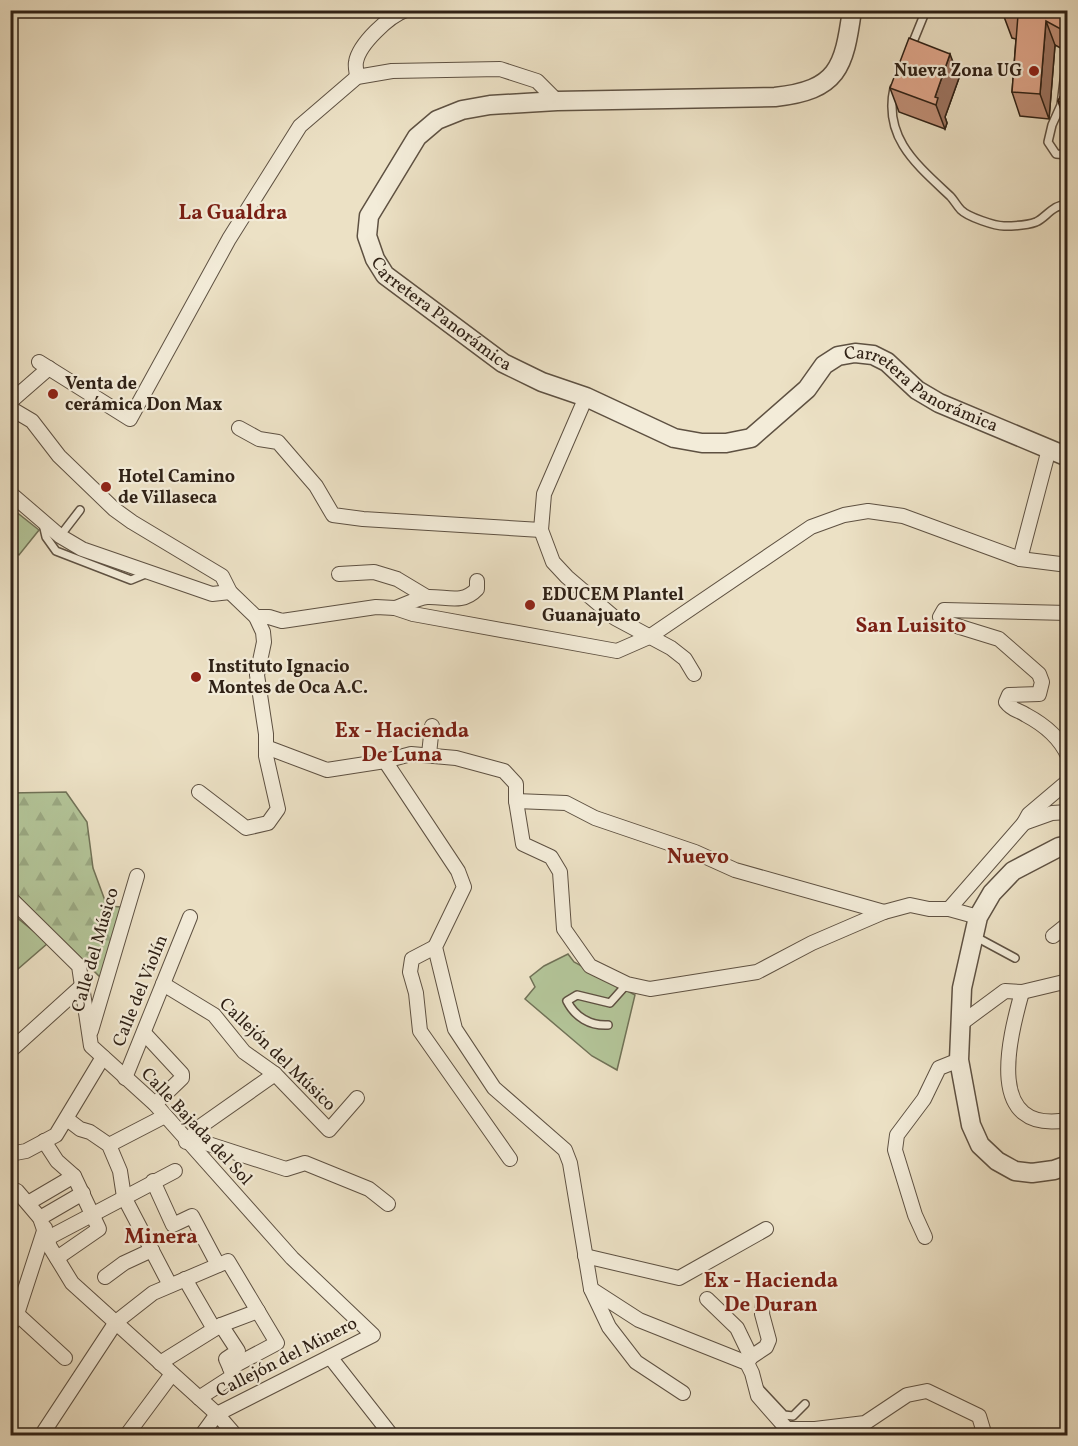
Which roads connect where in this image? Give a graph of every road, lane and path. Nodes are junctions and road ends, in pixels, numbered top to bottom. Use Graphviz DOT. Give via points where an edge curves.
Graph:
graph roads {
  1 [pos="406,10"];
  2 [pos="852,10"];
  3 [pos="926,10"];
  4 [pos="908,55"];
  5 [pos="1067,56"];
  6 [pos="357,77"];
  7 [pos="898,77"];
  8 [pos="557,101"];
  9 [pos="1068,155"];
  10 [pos="1068,203"];
  11 [pos="586,397"];
  12 [pos="10,402"];
  13 [pos="10,408"];
  14 [pos="239,428"];
  15 [pos="1049,449"];
  16 [pos="1068,457"];
  17 [pos="10,493"];
  18 [pos="80,510"];
  19 [pos="43,521"];
  20 [pos="541,530"];
  21 [pos="60,536"];
  22 [pos="1020,559"];
  23 [pos="1068,565"];
  24 [pos="149,572"];
  25 [pos="339,574"];
  26 [pos="477,581"];
  27 [pos="230,592"];
  28 [pos="427,597"];
  29 [pos="395,608"];
  30 [pos="1068,613"];
  31 [pos="256,617"];
  32 [pos="649,638"];
  33 [pos="694,674"];
  34 [pos="432,726"];
  35 [pos="266,747"];
  36 [pos="429,754"];
  37 [pos="1068,756"];
  38 [pos="385,761"];
  39 [pos="1068,781"];
  40 [pos="199,792"];
  41 [pos="516,801"];
  42 [pos="1068,812"];
  43 [pos="1024,823"];
  44 [pos="1068,845"];
  45 [pos="137,876"];
  46 [pos="10,898"];
  47 [pos="949,909"];
  48 [pos="885,912"];
  49 [pos="978,916"];
  50 [pos="190,917"];
  51 [pos="1068,924"];
  52 [pos="974,936"];
  53 [pos="1053,936"];
  54 [pos="435,946"];
  55 [pos="1015,958"];
  56 [pos="1068,981"];
  57 [pos="163,984"];
  58 [pos="627,984"];
  59 [pos="83,985"];
  60 [pos="1022,992"];
  61 [pos="608,1024"];
  62 [pos="959,1025"];
  63 [pos="144,1033"];
  64 [pos="90,1035"];
  65 [pos="10,1051"];
  66 [pos="103,1058"];
  67 [pos="959,1060"];
  68 [pos="274,1074"];
  69 [pos="125,1078"];
  70 [pos="357,1098"];
  71 [pos="155,1104"];
  72 [pos="165,1116"];
  73 [pos="67,1119"];
  74 [pos="1068,1120"];
  75 [pos="188,1140"];
  76 [pos="45,1141"];
  77 [pos="109,1145"];
  78 [pos="10,1154"];
  79 [pos="510,1159"];
  80 [pos="1068,1165"];
  81 [pos="176,1171"];
  82 [pos="74,1176"];
  83 [pos="153,1181"];
  84 [pos="10,1188"];
  85 [pos="83,1193"];
  86 [pos="124,1197"];
  87 [pos="28,1203"];
  88 [pos="388,1204"];
  89 [pos="93,1214"];
  90 [pos="44,1228"];
  91 [pos="766,1229"];
  92 [pos="925,1237"];
  93 [pos="152,1250"];
  94 [pos="585,1256"];
  95 [pos="57,1258"];
  96 [pos="223,1263"];
  97 [pos="105,1277"];
  98 [pos="185,1279"];
  99 [pos="170,1285"];
  100 [pos="591,1289"];
  101 [pos="707,1299"];
  102 [pos="763,1303"];
  103 [pos="258,1311"];
  104 [pos="14,1320"];
  105 [pos="116,1322"];
  106 [pos="217,1327"];
  107 [pos="374,1335"];
  108 [pos="330,1357"];
  109 [pos="65,1358"];
  110 [pos="749,1360"];
  111 [pos="160,1363"];
  112 [pos="230,1368"];
  113 [pos="172,1374"];
  114 [pos="756,1386"];
  115 [pos="683,1393"];
  116 [pos="199,1398"];
  117 [pos="805,1404"];
  118 [pos="217,1414"];
  119 [pos="41,1436"];
  120 [pos="126,1436"];
  121 [pos="201,1436"];
  122 [pos="236,1436"];
  123 [pos="392,1436"];
  124 [pos="985,1436"];
  1 -- 6 [label="street" via="364,43 356,62"];
  2 -- 8 [label="street, Carretera Panorámica" via="847,48 836,73 819,87 801,94"];
  3 -- 4 [label="lane"];
  5 -- 9 [label="lane" via="1061,105 1048,142 1056,154"];
  6 -- 8 [label="street" via="392,71 500,69 537,81"];
  6 -- 12 [label="street" via="300,126 229,238 130,419 44,365"];
  7 -- 10 [label="lane" via="890,103 896,133 910,158 962,212 1002,226 1037,222"];
  8 -- 11 [label="street, Carretera Panorámica" via="490,105 437,120 417,137 369,216 367,236 385,275 488,352 542,382"];
  11 -- 15 [label="street, Carretera Panorámica" via="674,438 726,443 751,438 807,389 824,365 838,356 873,355 887,362 916,390 939,403"];
  11 -- 20 [label="street" via="544,494"];
  13 -- 27 [label="street" via="32,421 59,456 114,509 222,576"];
  14 -- 20 [label="street" via="259,439 278,442 316,486 333,515"];
  15 -- 16 [label="street, Carretera Panorámica"];
  15 -- 22 [label="street"];
  17 -- 19 [label="street"];
  18 -- 21 [label="lane"];
  19 -- 21 [label="street"];
  19 -- 24 [label="lane" via="46,537 56,551 131,580"];
  20 -- 32 [label="street" via="553,562 567,577 615,618"];
  21 -- 24 [label="street" via="82,549"];
  22 -- 23 [label="street"];
  22 -- 32 [label="street" via="903,516 868,511 844,515 812,527"];
  24 -- 27 [label="street" via="212,594"];
  25 -- 28 [label="street" via="374,572 397,579"];
  26 -- 28 [label="street" via="471,596 448,600"];
  27 -- 31 [label="street"];
  28 -- 29 [label="street"];
  29 -- 31 [label="street" via="376,607 282,621"];
  29 -- 32 [label="street" via="617,651"];
  30 -- 37 [label="street" via="944,610 940,616 944,622 999,639 1039,674 1040,694 1009,696 1006,702 1012,710 1045,726"];
  31 -- 35 [label="street" via="264,642 257,675"];
  32 -- 33 [label="street" via="685,659"];
  34 -- 36 [label="street"];
  35 -- 38 [label="street" via="327,770"];
  35 -- 40 [label="street" via="278,809 268,823 246,828"];
  36 -- 38 [label="street"];
  36 -- 41 [label="street" via="504,771 516,784"];
  38 -- 54 [label="street" via="458,871 464,887"];
  39 -- 43 [label="street" via="1029,814"];
  41 -- 48 [label="street" via="566,803 735,870"];
  41 -- 58 [label="street" via="523,844 551,857 560,872 564,929 590,966"];
  42 -- 43 [label="street"];
  43 -- 47 [label="street"];
  44 -- 49 [label="street" via="1013,871 992,893"];
  45 -- 64 [label="street, Calle del Músico"];
  46 -- 59 [label="street, Calle Bajada del Sol" via="80,966"];
  47 -- 48 [label="street" via="909,905"];
  47 -- 49 [label="street"];
  48 -- 58 [label="street" via="757,972 650,989"];
  49 -- 52 [label="street"];
  50 -- 57 [label="street, Calle del Violín"];
  51 -- 53 [label="street"];
  52 -- 55 [label="lane"];
  52 -- 62 [label="street" via="962,988"];
  54 -- 79 [label="street" via="412,959 410,972 420,1031"];
  54 -- 94 [label="street" via="455,1029 494,1088 565,1150"];
  56 -- 60 [label="street"];
  57 -- 63 [label="street, Calle del Violín"];
  57 -- 68 [label="street, Callejón del Músico" via="214,1015 244,1052"];
  58 -- 61 [label="lane" via="610,1003 577,994 567,1001 572,1012 596,1025"];
  59 -- 64 [label="street, Calle Bajada del Sol"];
  59 -- 65 [label="street"];
  60 -- 62 [label="street" via="1005,991"];
  60 -- 74 [label="street" via="1010,1035 1008,1076 1014,1106 1031,1118"];
  62 -- 67 [label="street"];
  63 -- 69 [label="street, Calle del Violín"];
  63 -- 71 [label="street" via="182,1074"];
  64 -- 66 [label="street, Calle Bajada del Sol" via="91,1046"];
  66 -- 69 [label="street, Calle Bajada del Sol"];
  66 -- 73 [label="street"];
  67 -- 80 [label="street" via="970,1125 980,1145 1015,1171 1032,1173"];
  67 -- 92 [label="street" via="939,1068 924,1098 897,1134 895,1150"];
  68 -- 70 [label="street, Callejón del Músico" via="329,1130"];
  68 -- 75 [label="street" via="201,1126"];
  69 -- 71 [label="street, Calle Bajada del Sol"];
  71 -- 72 [label="street, Calle Bajada del Sol"];
  72 -- 75 [label="street, Calle Bajada del Sol"];
  72 -- 77 [label="street"];
  73 -- 76 [label="street" via="56,1135"];
  73 -- 77 [label="street"];
  75 -- 88 [label="street" via="286,1169 305,1162 369,1190"];
  75 -- 107 [label="street, Calle Bajada del Sol" via="292,1258"];
  76 -- 78 [label="street"];
  76 -- 82 [label="street" via="57,1161"];
  77 -- 86 [label="street" via="120,1171"];
  81 -- 83 [label="street"];
  82 -- 85 [label="street"];
  82 -- 87 [label="street"];
  83 -- 86 [label="street"];
  83 -- 96 [label="street" via="173,1225 192,1216"];
  84 -- 87 [label="street"];
  85 -- 89 [label="street"];
  85 -- 90 [label="street"];
  86 -- 89 [label="street"];
  86 -- 93 [label="street"];
  87 -- 90 [label="street"];
  89 -- 90 [label="street"];
  89 -- 95 [label="street" via="99,1229"];
  90 -- 95 [label="street"];
  90 -- 104 [label="street"];
  91 -- 94 [label="street" via="679,1278"];
  93 -- 97 [label="street"];
  93 -- 99 [label="street"];
  94 -- 100 [label="street"];
  95 -- 105 [label="street" via="72,1283"];
  96 -- 98 [label="street"];
  96 -- 103 [label="street"];
  98 -- 99 [label="street"];
  98 -- 106 [label="street"];
  99 -- 105 [label="street" via="153,1293"];
  100 -- 110 [label="street" via="639,1320"];
  100 -- 115 [label="street" via="609,1327 636,1362"];
  101 -- 110 [label="street" via="737,1328"];
  102 -- 110 [label="street" via="769,1340"];
  103 -- 106 [label="street"];
  103 -- 112 [label="street" via="277,1343"];
  104 -- 109 [label="street"];
  105 -- 111 [label="street"];
  105 -- 119 [label="street"];
  106 -- 111 [label="street"];
  106 -- 112 [label="street" via="238,1351 226,1359"];
  107 -- 108 [label="street, Callejón del Minero"];
  108 -- 118 [label="street, Callejón del Minero"];
  108 -- 123 [label="street"];
  110 -- 114 [label="street"];
  111 -- 113 [label="street"];
  112 -- 116 [label="street" via="233,1376"];
  113 -- 116 [label="street"];
  113 -- 120 [label="street"];
  114 -- 117 [label="lane" via="784,1415 794,1416"];
  114 -- 124 [label="street" via="758,1396 786,1429 865,1423 907,1395 927,1391 979,1416"];
  116 -- 118 [label="street"];
  118 -- 121 [label="street"];
  118 -- 122 [label="street"];
}
